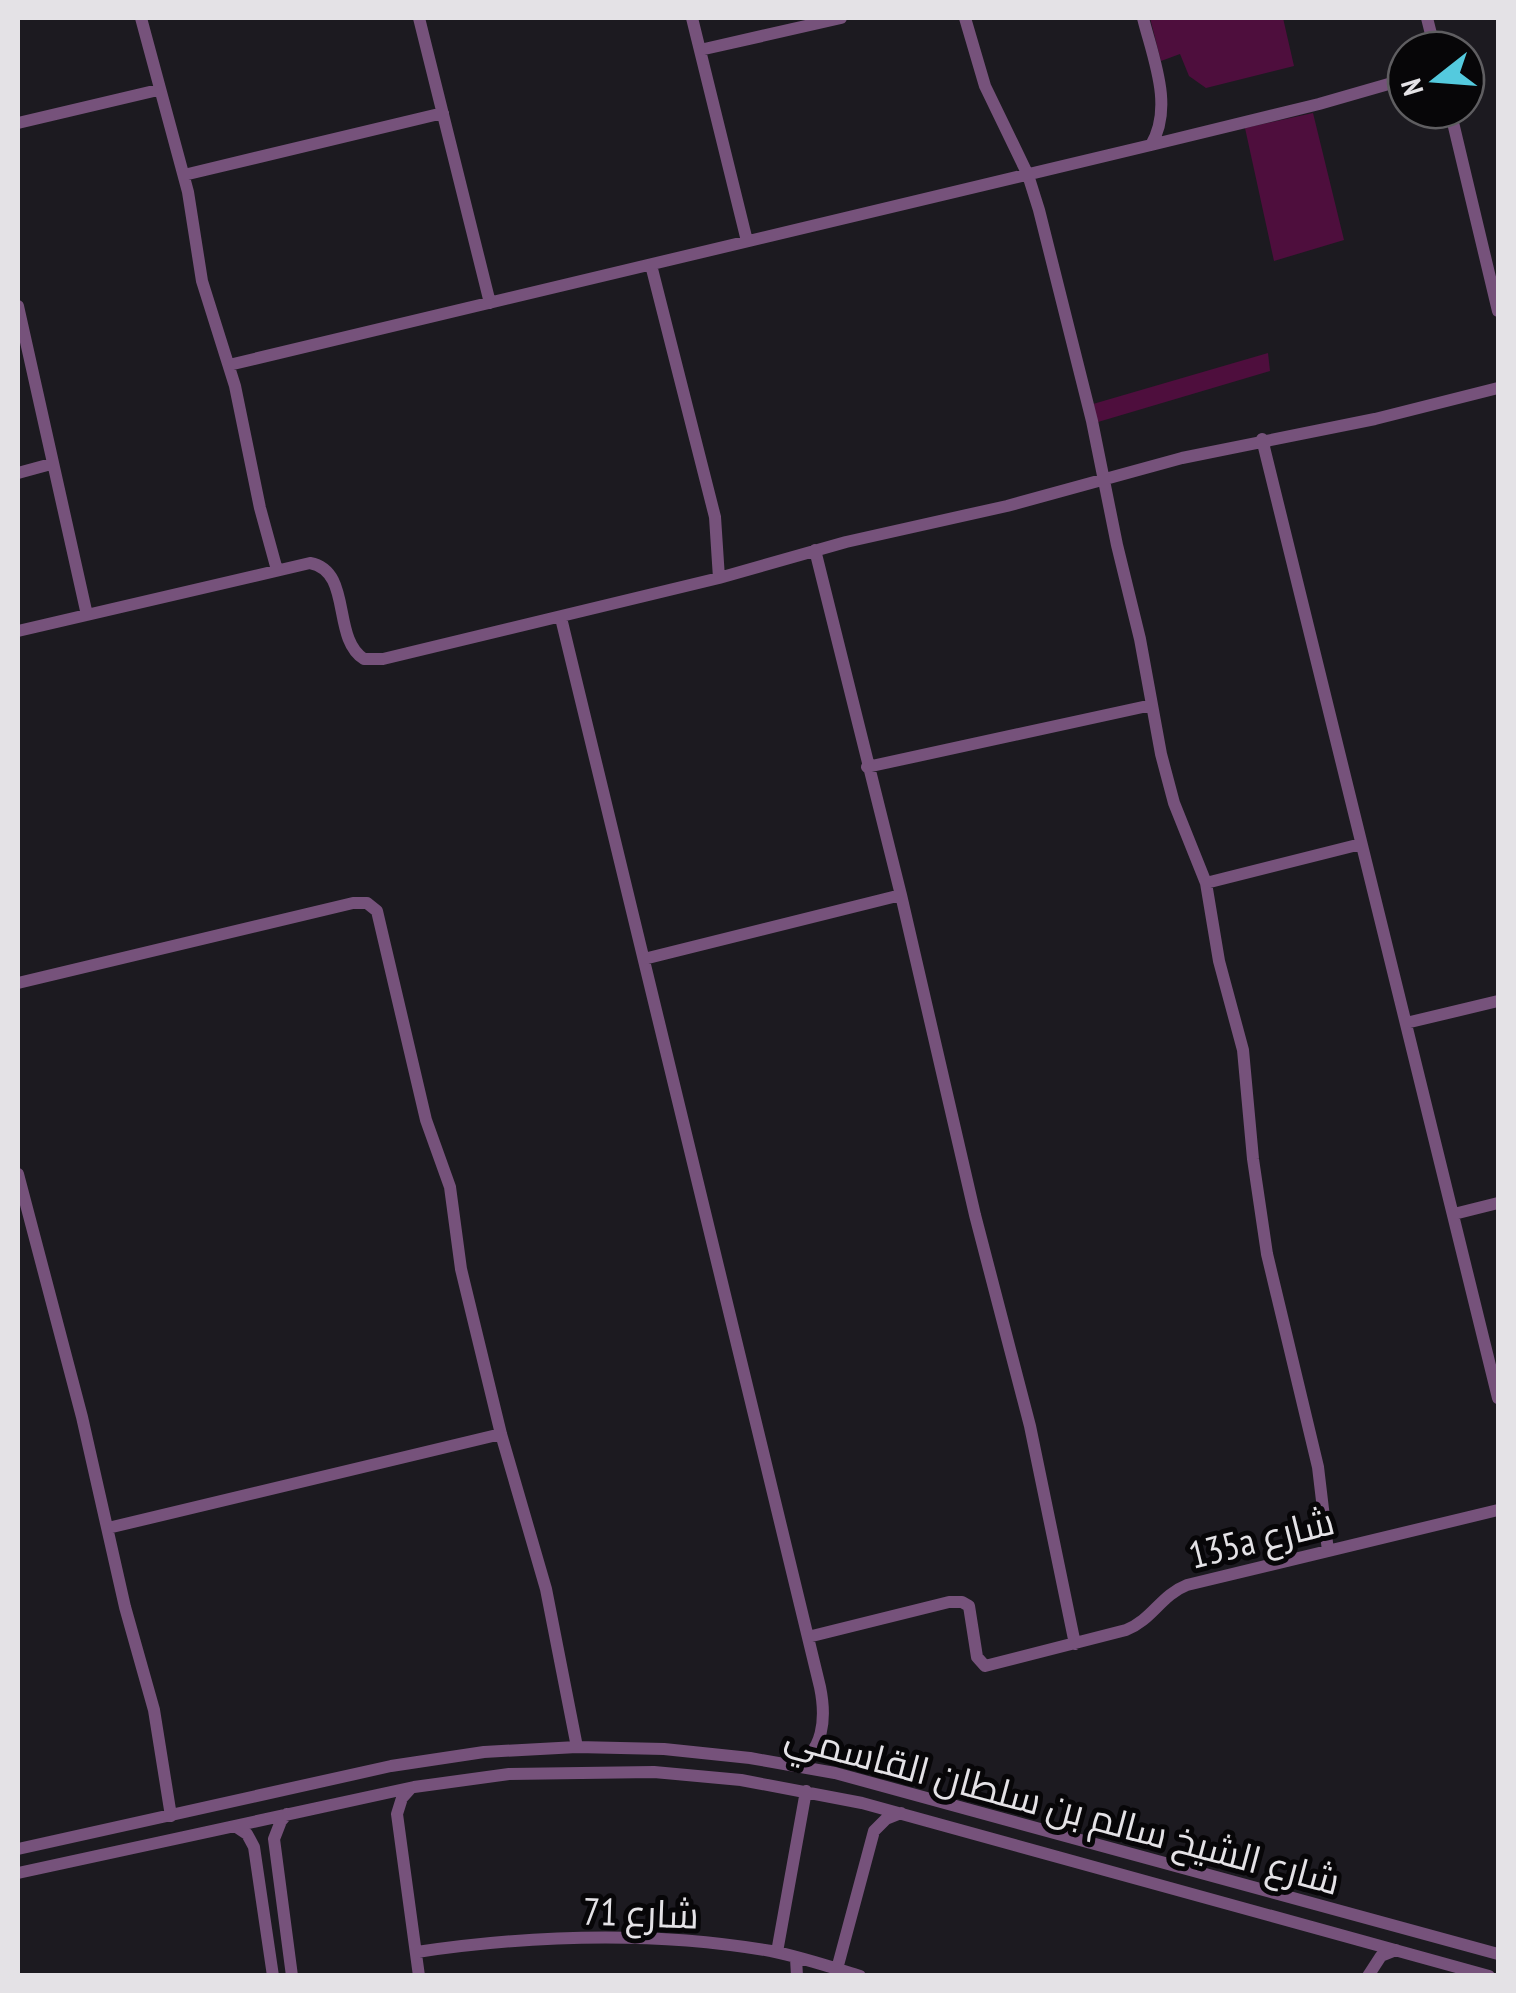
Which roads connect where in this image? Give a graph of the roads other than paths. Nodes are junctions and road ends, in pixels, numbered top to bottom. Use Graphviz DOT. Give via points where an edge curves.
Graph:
graph roads {
  1 [pos="141,18"];
  2 [pos="419,18"];
  3 [pos="692,18"];
  4 [pos="841,18"];
  5 [pos="965,18"];
  6 [pos="1143,18"];
  7 [pos="793,23"];
  8 [pos="700,50"];
  9 [pos="1386,85"];
  10 [pos="158,90"];
  11 [pos="443,112"];
  12 [pos="18,123"];
  13 [pos="1455,130"];
  14 [pos="1151,145"];
  15 [pos="184,174"];
  16 [pos="1028,175"];
  17 [pos="746,242"];
  18 [pos="652,265"];
  19 [pos="490,303"];
  20 [pos="18,306"];
  21 [pos="1498,311"];
  22 [pos="229,364"];
  23 [pos="1498,388"];
  24 [pos="1262,440"];
  25 [pos="51,464"];
  26 [pos="18,473"];
  27 [pos="1104,480"];
  28 [pos="816,550"];
  29 [pos="277,570"];
  30 [pos="719,578"];
  31 [pos="87,615"];
  32 [pos="561,618"];
  33 [pos="18,631"];
  34 [pos="1152,704"];
  35 [pos="867,766"];
  36 [pos="1361,844"];
  37 [pos="1206,883"];
  38 [pos="901,895"];
  39 [pos="644,959"];
  40 [pos="18,983"];
  41 [pos="1498,1000"];
  42 [pos="1406,1023"];
  43 [pos="18,1174"];
  44 [pos="1498,1203"];
  45 [pos="1454,1214"];
  46 [pos="1498,1398"];
  47 [pos="501,1434"];
  48 [pos="1498,1509"];
  49 [pos="108,1528"];
  50 [pos="1328,1552"];
  51 [pos="808,1637"];
  52 [pos="1074,1644"];
  53 [pos="818,1744"];
  54 [pos="578,1747"];
  55 [pos="792,1765"];
  56 [pos="835,1773"];
  57 [pos="414,1786"];
  58 [pos="806,1791"];
  59 [pos="370,1796"];
  60 [pos="862,1803"];
  61 [pos="902,1813"];
  62 [pos="287,1814"];
  63 [pos="397,1814"];
  64 [pos="171,1816"];
  65 [pos="235,1826"];
  66 [pos="874,1831"];
  67 [pos="18,1849"];
  68 [pos="1148,1858"];
  69 [pos="258,1862"];
  70 [pos="1102,1868"];
  71 [pos="18,1873"];
  72 [pos="278,1878"];
  73 [pos="1356,1939"];
  74 [pos="1396,1950"];
  75 [pos="416,1952"];
  76 [pos="776,1952"];
  77 [pos="1498,1954"];
  78 [pos="796,1958"];
  79 [pos="837,1969"];
  80 [pos="1369,1972"];
  81 [pos="273,1976"];
  82 [pos="292,1976"];
  83 [pos="419,1976"];
  84 [pos="798,1976"];
  85 [pos="860,1976"];
  86 [pos="1490,1976"];
  1 -- 10 [label="street"];
  2 -- 11 [label="street"];
  3 -- 8 [label="street"];
  4 -- 7 [label="street"];
  5 -- 16 [label="street" via="985,86"];
  6 -- 14 [label="street" via="1162,101"];
  7 -- 8 [label="street"];
  8 -- 17 [label="street"];
  9 -- 14 [label="street"];
  10 -- 12 [label="street"];
  10 -- 15 [label="street"];
  11 -- 15 [label="street"];
  11 -- 19 [label="street"];
  13 -- 21 [label="street"];
  14 -- 16 [label="street"];
  15 -- 22 [label="street" via="202,281"];
  16 -- 17 [label="street"];
  16 -- 27 [label="street"];
  17 -- 18 [label="street"];
  18 -- 19 [label="street"];
  18 -- 30 [label="street" via="715,517"];
  19 -- 22 [label="street"];
  20 -- 25 [label="street"];
  22 -- 29 [label="street"];
  23 -- 24 [label="street"];
  24 -- 27 [label="street"];
  24 -- 36 [label="street"];
  25 -- 26 [label="street"];
  25 -- 31 [label="street"];
  27 -- 28 [label="street"];
  27 -- 34 [label="street"];
  28 -- 30 [label="street"];
  28 -- 35 [label="street"];
  29 -- 31 [label="street"];
  29 -- 32 [label="street" via="310,563 325,568 350,646 373,660"];
  30 -- 32 [label="street"];
  31 -- 33 [label="street"];
  32 -- 39 [label="street"];
  34 -- 35 [label="street"];
  34 -- 37 [label="street" via="1167,779"];
  35 -- 38 [label="street"];
  36 -- 37 [label="street"];
  36 -- 42 [label="street"];
  37 -- 50 [label="street" via="1242,1050 1267,1254 1318,1467"];
  38 -- 39 [label="street"];
  38 -- 52 [label="street" via="1030,1426"];
  39 -- 51 [label="street"];
  40 -- 47 [label="street" via="353,903 373,906 426,1120 450,1187 460,1268"];
  41 -- 42 [label="street"];
  42 -- 45 [label="street"];
  43 -- 49 [label="street"];
  44 -- 45 [label="street"];
  45 -- 46 [label="street"];
  47 -- 49 [label="street"];
  47 -- 54 [label="street" via="546,1589"];
  48 -- 50 [label="street, 135a شارع"];
  49 -- 64 [label="street" via="154,1710"];
  50 -- 52 [label="street, 135a شارع" via="1187,1585 1136,1626"];
  51 -- 52 [label="street, 135a شارع" via="962,1602 969,1606 976,1658 986,1666"];
  51 -- 53 [label="street" via="823,1705"];
  53 -- 55 [label="street"];
  53 -- 56 [label="street" via="822,1761"];
  54 -- 55 [label="street, شارع الشيخ سالم بن سلطان القاسمي" via="664,1749"];
  54 -- 64 [label="street, شارع الشيخ سالم بن سلطان القاسمي" via="422,1760"];
  55 -- 56 [label="street, شارع الشيخ سالم بن سلطان القاسمي"];
  56 -- 68 [label="street, شارع الشيخ سالم بن سلطان القاسمي"];
  57 -- 58 [label="street, شارع الشيخ سالم بن سلطان القاسمي" via="606,1770"];
  57 -- 59 [label="street, شارع الشيخ سالم بن سلطان القاسمي"];
  57 -- 63 [label="street"];
  58 -- 60 [label="street, شارع الشيخ سالم بن سلطان القاسمي"];
  58 -- 76 [label="street"];
  59 -- 62 [label="street, شارع الشيخ سالم بن سلطان القاسمي"];
  59 -- 63 [label="street" via="386,1800"];
  60 -- 61 [label="street, شارع الشيخ سالم بن سلطان القاسمي"];
  60 -- 66 [label="street"];
  61 -- 66 [label="street"];
  61 -- 70 [label="street, شارع الشيخ سالم بن سلطان القاسمي"];
  62 -- 65 [label="street, شارع الشيخ سالم بن سلطان القاسمي"];
  62 -- 72 [label="street" via="274,1839"];
  63 -- 75 [label="street"];
  64 -- 67 [label="street, شارع الشيخ سالم بن سلطان القاسمي"];
  65 -- 69 [label="street" via="251,1840"];
  65 -- 71 [label="street, شارع الشيخ سالم بن سلطان القاسمي"];
  66 -- 79 [label="street"];
  68 -- 70 [label="street" via="1108,1856"];
  68 -- 77 [label="street, شارع الشيخ سالم بن سلطان القاسمي"];
  69 -- 72 [label="street" via="272,1857"];
  69 -- 81 [label="street"];
  70 -- 73 [label="street, شارع الشيخ سالم بن سلطان القاسمي"];
  72 -- 82 [label="street"];
  73 -- 74 [label="street, شارع الشيخ سالم بن سلطان القاسمي"];
  73 -- 80 [label="street"];
  74 -- 80 [label="street" via="1380,1956"];
  74 -- 86 [label="street, شارع الشيخ سالم بن سلطان القاسمي"];
  75 -- 76 [label="street, شارع 71" via="582,1939"];
  75 -- 83 [label="street"];
  76 -- 78 [label="street, شارع 71"];
  78 -- 79 [label="street, شارع 71"];
  78 -- 84 [label="street"];
  79 -- 85 [label="street, شارع 71"];
}
